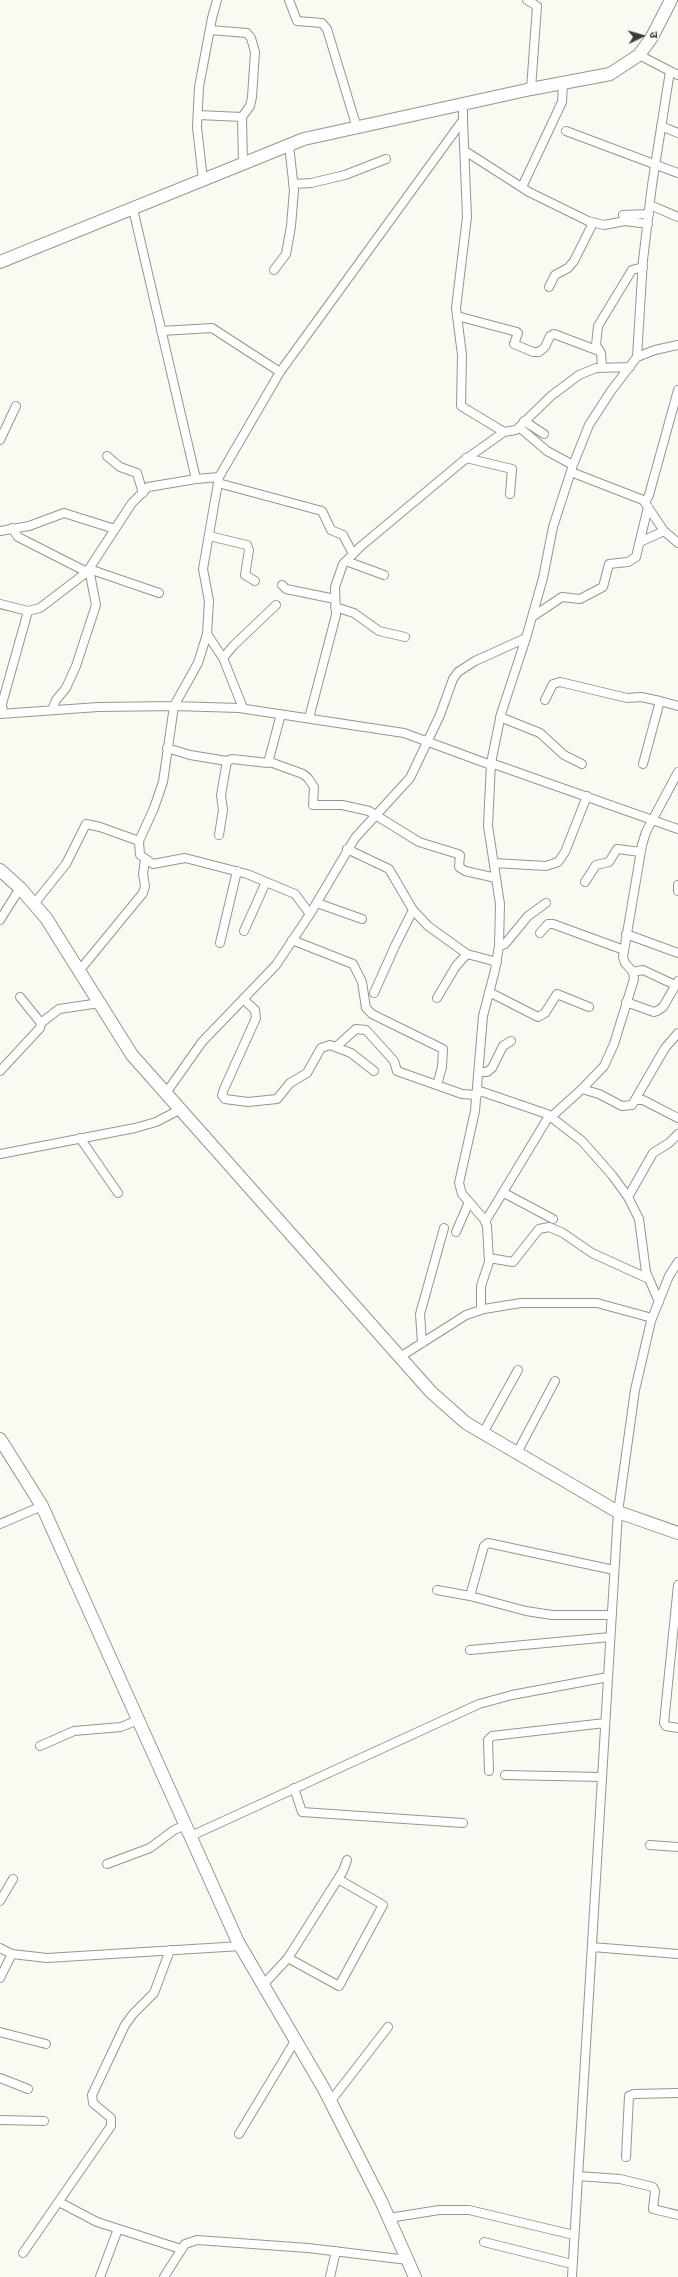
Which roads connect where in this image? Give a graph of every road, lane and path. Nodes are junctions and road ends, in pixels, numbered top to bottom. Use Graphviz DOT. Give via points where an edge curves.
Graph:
graph roads {
  1 [pos="217,0"];
  2 [pos="289,0"];
  3 [pos="527,0"];
  4 [pos="671,0"];
  5 [pos="210,30"];
  6 [pos="638,55"];
  7 [pos="670,71"];
  8 [pos="678,75"];
  9 [pos="563,84"];
  10 [pos="531,89"];
  11 [pos="463,106"];
  12 [pos="198,115"];
  13 [pos="242,117"];
  14 [pos="464,120"];
  15 [pos="661,126"];
  16 [pos="357,128"];
  17 [pos="566,131"];
  18 [pos="678,132"];
  19 [pos="289,146"];
  20 [pos="465,151"];
  21 [pos="386,159"];
  22 [pos="656,163"];
  23 [pos="243,164"];
  24 [pos="678,173"];
  25 [pos="203,180"];
  26 [pos="293,184"];
  27 [pos="522,187"];
  28 [pos="133,209"];
  29 [pos="649,209"];
  30 [pos="623,215"];
  31 [pos="678,217"];
  32 [pos="593,223"];
  33 [pos="648,224"];
  34 [pos="0,262"];
  35 [pos="643,267"];
  36 [pos="274,270"];
  37 [pos="549,287"];
  38 [pos="456,316"];
  39 [pos="161,331"];
  40 [pos="678,346"];
  41 [pos="599,352"];
  42 [pos="637,357"];
  43 [pos="630,367"];
  44 [pos="602,368"];
  45 [pos="280,372"];
  46 [pos="678,390"];
  47 [pos="16,406"];
  48 [pos="522,424"];
  49 [pos="504,432"];
  50 [pos="544,434"];
  51 [pos="0,440"];
  52 [pos="107,456"];
  53 [pos="466,458"];
  54 [pos="572,468"];
  55 [pos="196,479"];
  56 [pos="219,480"];
  57 [pos="143,493"];
  58 [pos="510,494"];
  59 [pos="646,505"];
  60 [pos="12,528"];
  61 [pos="115,529"];
  62 [pos="0,531"];
  63 [pos="664,531"];
  64 [pos="209,536"];
  65 [pos="640,542"];
  66 [pos="678,543"];
  67 [pos="353,554"];
  68 [pos="346,561"];
  69 [pos="88,571"];
  70 [pos="384,575"];
  71 [pos="255,581"];
  72 [pos="282,585"];
  73 [pos="159,593"];
  74 [pos="335,603"];
  75 [pos="0,604"];
  76 [pos="276,605"];
  77 [pos="28,611"];
  78 [pos="532,617"];
  79 [pos="207,634"];
  80 [pos="405,637"];
  81 [pos="526,638"];
  82 [pos="223,658"];
  83 [pos="545,700"];
  84 [pos="660,700"];
  85 [pos="174,706"];
  86 [pos="678,706"];
  87 [pos="243,708"];
  88 [pos="52,710"];
  89 [pos="1,713"];
  90 [pos="281,714"];
  91 [pos="500,717"];
  92 [pos="309,718"];
  93 [pos="426,741"];
  94 [pos="167,748"];
  95 [pos="227,761"];
  96 [pos="270,762"];
  97 [pos="491,764"];
  98 [pos="582,764"];
  99 [pos="643,764"];
  100 [pos="678,772"];
  101 [pos="587,796"];
  102 [pos="376,814"];
  103 [pos="653,820"];
  104 [pos="678,829"];
  105 [pos="219,835"];
  106 [pos="139,841"];
  107 [pos="347,849"];
  108 [pos="640,852"];
  109 [pos="145,860"];
  110 [pos="494,863"];
  111 [pos="0,870"];
  112 [pos="237,871"];
  113 [pos="496,878"];
  114 [pos="266,882"];
  115 [pos="585,882"];
  116 [pos="678,885"];
  117 [pos="20,888"];
  118 [pos="678,891"];
  119 [pos="317,903"];
  120 [pos="546,903"];
  121 [pos="34,904"];
  122 [pos="414,910"];
  123 [pos="310,914"];
  124 [pos="362,919"];
  125 [pos="0,920"];
  126 [pos="244,931"];
  127 [pos="540,933"];
  128 [pos="626,934"];
  129 [pos="292,940"];
  130 [pos="220,943"];
  131 [pos="499,946"];
  132 [pos="624,950"];
  133 [pos="678,953"];
  134 [pos="467,954"];
  135 [pos="497,962"];
  136 [pos="79,971"];
  137 [pos="633,972"];
  138 [pos="677,983"];
  139 [pos="489,992"];
  140 [pos="374,993"];
  141 [pos="20,997"];
  142 [pos="437,998"];
  143 [pos="243,999"];
  144 [pos="626,1002"];
  145 [pos="100,1004"];
  146 [pos="588,1007"];
  147 [pos="41,1023"];
  148 [pos="678,1033"];
  149 [pos="511,1040"];
  150 [pos="337,1046"];
  151 [pos="0,1071"];
  152 [pos="374,1071"];
  153 [pos="479,1072"];
  154 [pos="437,1085"];
  155 [pos="582,1089"];
  156 [pos="166,1093"];
  157 [pos="477,1093"];
  158 [pos="636,1100"];
  159 [pos="181,1109"];
  160 [pos="550,1117"];
  161 [pos="678,1118"];
  162 [pos="678,1134"];
  163 [pos="80,1138"];
  164 [pos="0,1154"];
  165 [pos="118,1192"];
  166 [pos="504,1193"];
  167 [pos="628,1196"];
  168 [pos="469,1202"];
  169 [pos="553,1219"];
  170 [pos="485,1222"];
  171 [pos="444,1228"];
  172 [pos="456,1232"];
  173 [pos="489,1258"];
  174 [pos="678,1262"];
  175 [pos="649,1279"];
  176 [pos="659,1302"];
  177 [pos="481,1310"];
  178 [pos="652,1318"];
  179 [pos="422,1344"];
  180 [pos="400,1357"];
  181 [pos="518,1370"];
  182 [pos="555,1381"];
  183 [pos="483,1433"];
  184 [pos="0,1439"];
  185 [pos="517,1453"];
  186 [pos="42,1506"];
  187 [pos="618,1512"];
  188 [pos="0,1524"];
  189 [pos="678,1533"];
  190 [pos="614,1570"];
  191 [pos="678,1585"];
  192 [pos="437,1590"];
  193 [pos="470,1596"];
  194 [pos="677,1606"];
  195 [pos="612,1614"];
  196 [pos="610,1637"];
  197 [pos="470,1650"];
  198 [pos="608,1677"];
  199 [pos="138,1720"];
  200 [pos="605,1724"];
  201 [pos="678,1728"];
  202 [pos="40,1746"];
  203 [pos="489,1771"];
  204 [pos="505,1775"];
  205 [pos="602,1777"];
  206 [pos="294,1788"];
  207 [pos="463,1823"];
  208 [pos="188,1830"];
  209 [pos="650,1845"];
  210 [pos="678,1847"];
  211 [pos="347,1860"];
  212 [pos="107,1864"];
  213 [pos="13,1879"];
  214 [pos="338,1879"];
  215 [pos="0,1901"];
  216 [pos="241,1946"];
  217 [pos="592,1947"];
  218 [pos="0,1948"];
  219 [pos="170,1950"];
  220 [pos="12,1954"];
  221 [pos="678,1954"];
  222 [pos="288,1958"];
  223 [pos="0,1978"];
  224 [pos="264,1985"];
  225 [pos="388,2027"];
  226 [pos="0,2032"];
  227 [pos="295,2041"];
  228 [pos="46,2044"];
  229 [pos="0,2078"];
  230 [pos="28,2089"];
  231 [pos="678,2093"];
  232 [pos="330,2102"];
  233 [pos="0,2120"];
  234 [pos="44,2121"];
  235 [pos="240,2134"];
  236 [pos="626,2157"];
  237 [pos="578,2176"];
  238 [pos="59,2202"];
  239 [pos="678,2215"];
  240 [pos="389,2218"];
  241 [pos="118,2229"];
  242 [pos="574,2235"];
  243 [pos="484,2242"];
  244 [pos="181,2249"];
  245 [pos="336,2251"];
  246 [pos="23,2253"];
  247 [pos="408,2260"];
  248 [pos="572,2264"];
  249 [pos="100,2277"];
  250 [pos="164,2277"];
  251 [pos="330,2277"];
  252 [pos="415,2277"];
  253 [pos="572,2277"];
  1 -- 5 [label="street"];
  2 -- 16 [label="street" via="297,21 322,23 327,29"];
  3 -- 10 [label="street" via="537,6"];
  4 -- 6 [label="street" via="652,37"];
  5 -- 12 [label="street" via="199,87"];
  5 -- 13 [label="street" via="247,33 251,38 255,52 252,97 250,106"];
  6 -- 7 [label="street"];
  6 -- 9 [label="street" via="610,74"];
  7 -- 8 [label="street"];
  7 -- 15 [label="street"];
  9 -- 10 [label="street"];
  9 -- 27 [label="street" via="562,102"];
  10 -- 11 [label="street"];
  11 -- 14 [label="street"];
  11 -- 16 [label="street"];
  12 -- 13 [label="street"];
  12 -- 25 [label="street"];
  13 -- 23 [label="street"];
  14 -- 20 [label="street"];
  14 -- 45 [label="street"];
  15 -- 18 [label="street"];
  15 -- 22 [label="street"];
  16 -- 19 [label="street"];
  17 -- 22 [label="street"];
  19 -- 23 [label="street"];
  19 -- 26 [label="street"];
  20 -- 27 [label="street"];
  20 -- 38 [label="street" via="467,217 458,278"];
  21 -- 26 [label="street" via="344,175 311,183"];
  22 -- 24 [label="street"];
  22 -- 29 [label="street"];
  23 -- 25 [label="street"];
  25 -- 28 [label="street"];
  26 -- 36 [label="street" via="289,246"];
  27 -- 32 [label="street"];
  28 -- 34 [label="street"];
  28 -- 39 [label="street"];
  29 -- 30 [label="street"];
  29 -- 31 [label="street"];
  29 -- 33 [label="street"];
  32 -- 33 [label="street" via="604,225 625,221"];
  32 -- 37 [label="street" via="574,261 568,268 555,275"];
  33 -- 35 [label="street"];
  35 -- 41 [label="street" via="632,270 598,326 596,345"];
  35 -- 42 [label="street"];
  38 -- 41 [label="street" via="517,332 514,344 533,352 539,352 545,347 550,336 554,334"];
  38 -- 49 [label="street" via="462,355 461,406"];
  39 -- 45 [label="street" via="212,328"];
  39 -- 55 [label="street"];
  40 -- 42 [label="street" via="655,350"];
  41 -- 44 [label="street"];
  42 -- 43 [label="street"];
  43 -- 44 [label="street"];
  43 -- 54 [label="street" via="589,425"];
  44 -- 48 [label="street" via="579,375 550,396"];
  45 -- 56 [label="street"];
  46 -- 59 [label="street"];
  47 -- 51 [label="street"];
  48 -- 49 [label="street" via="516,430"];
  48 -- 50 [label="street"];
  48 -- 54 [label="street" via="546,451"];
  49 -- 53 [label="street"];
  52 -- 57 [label="street" via="120,467 138,474"];
  53 -- 58 [label="street" via="512,469"];
  53 -- 67 [label="street"];
  54 -- 59 [label="street" via="637,497"];
  54 -- 78 [label="street" via="553,527"];
  55 -- 56 [label="street"];
  55 -- 57 [label="street" via="148,488"];
  56 -- 64 [label="street"];
  56 -- 67 [label="street" via="322,511 331,530 343,535"];
  57 -- 61 [label="street" via="132,503"];
  59 -- 63 [label="street"];
  59 -- 65 [label="street"];
  60 -- 61 [label="street" via="29,526 64,513"];
  60 -- 62 [label="street"];
  60 -- 69 [label="street" via="18,537"];
  61 -- 69 [label="street"];
  63 -- 65 [label="street"];
  63 -- 66 [label="street"];
  64 -- 71 [label="street" via="247,545 249,550 246,575"];
  64 -- 79 [label="street" via="203,569 209,601"];
  65 -- 78 [label="street" via="636,557 631,561 608,564 603,587 580,599 562,597"];
  67 -- 68 [label="street"];
  68 -- 70 [label="street"];
  68 -- 74 [label="street" via="335,587"];
  69 -- 73 [label="street"];
  69 -- 77 [label="street" via="40,608"];
  69 -- 88 [label="street" via="96,605 76,666"];
  72 -- 74 [label="street" via="286,589"];
  74 -- 80 [label="street" via="379,631"];
  74 -- 92 [label="street" via="336,615"];
  75 -- 77 [label="street"];
  76 -- 82 [label="street"];
  77 -- 89 [label="street"];
  78 -- 81 [label="street"];
  79 -- 82 [label="street"];
  79 -- 85 [label="street" via="198,663"];
  81 -- 91 [label="street"];
  81 -- 93 [label="street" via="475,661 458,672"];
  82 -- 87 [label="street"];
  83 -- 84 [label="street" via="553,684 560,682 627,698"];
  84 -- 86 [label="street"];
  84 -- 99 [label="street"];
  85 -- 87 [label="street"];
  85 -- 88 [label="street"];
  85 -- 94 [label="street"];
  87 -- 90 [label="street"];
  88 -- 89 [label="street"];
  90 -- 92 [label="street"];
  90 -- 96 [label="street"];
  91 -- 97 [label="street"];
  91 -- 98 [label="street" via="540,733 564,755"];
  92 -- 93 [label="street" via="404,733"];
  93 -- 97 [label="street"];
  93 -- 102 [label="street" via="410,778"];
  94 -- 95 [label="street"];
  94 -- 106 [label="street" via="159,796"];
  95 -- 96 [label="street" via="232,758"];
  95 -- 105 [label="street" via="221,795 223,810"];
  96 -- 102 [label="street" via="308,778 314,788 313,805 348,806"];
  97 -- 101 [label="street"];
  97 -- 110 [label="street" via="488,826"];
  100 -- 103 [label="street"];
  101 -- 103 [label="street"];
  101 -- 110 [label="street" via="565,852 558,862 546,866"];
  102 -- 107 [label="street"];
  102 -- 113 [label="street" via="419,842 460,855 459,867 465,871"];
  103 -- 104 [label="street"];
  103 -- 108 [label="street"];
  106 -- 109 [label="street" via="140,855"];
  106 -- 121 [label="street" via="100,826 86,824 66,864"];
  107 -- 119 [label="street"];
  107 -- 122 [label="street" via="389,869"];
  108 -- 115 [label="street" via="617,849 609,862 596,865"];
  108 -- 128 [label="street"];
  109 -- 112 [label="street" via="161,864 185,858"];
  109 -- 136 [label="street" via="142,874 145,886 143,893"];
  110 -- 113 [label="street"];
  111 -- 117 [label="street"];
  112 -- 114 [label="street"];
  112 -- 130 [label="street"];
  113 -- 131 [label="street" via="500,904"];
  114 -- 123 [label="street" via="294,894"];
  114 -- 126 [label="street"];
  116 -- 118 [label="street"];
  117 -- 121 [label="street"];
  117 -- 125 [label="street"];
  119 -- 123 [label="street"];
  119 -- 124 [label="street"];
  120 -- 131 [label="street" via="528,916 505,944"];
  121 -- 136 [label="street" via="46,918"];
  122 -- 134 [label="street" via="428,926"];
  122 -- 140 [label="street"];
  123 -- 129 [label="street"];
  127 -- 132 [label="street" via="548,924 553,924"];
  128 -- 132 [label="street"];
  128 -- 133 [label="street"];
  129 -- 143 [label="street" via="276,965"];
  129 -- 154 [label="street" via="352,964 362,982 366,1008 372,1014 443,1048 442,1067"];
  131 -- 135 [label="street"];
  132 -- 137 [label="street" via="625,963"];
  134 -- 135 [label="street"];
  134 -- 142 [label="street" via="456,966"];
  135 -- 139 [label="street"];
  136 -- 145 [label="street"];
  137 -- 138 [label="street" via="643,970"];
  137 -- 144 [label="street" via="634,979"];
  138 -- 144 [label="street" via="658,1011 654,1012"];
  139 -- 146 [label="street" via="538,1017 545,1012 557,994"];
  139 -- 153 [label="street" via="483,1016"];
  141 -- 147 [label="street"];
  143 -- 150 [label="street" via="256,1010 256,1018 224,1089 222,1095 225,1099 248,1102 277,1099 288,1085 307,1073 321,1048"];
  143 -- 156 [label="street" via="202,1042"];
  144 -- 155 [label="street" via="604,1066"];
  145 -- 147 [label="street" via="59,1009"];
  145 -- 156 [label="street" via="132,1055"];
  147 -- 151 [label="street" via="40,1028"];
  148 -- 158 [label="street" via="666,1048"];
  149 -- 153 [label="street" via="503,1046 492,1068 487,1072"];
  150 -- 152 [label="street" via="351,1053"];
  150 -- 154 [label="street" via="356,1029 366,1030 394,1061 397,1071"];
  153 -- 157 [label="street"];
  154 -- 157 [label="street" via="462,1094"];
  155 -- 158 [label="street" via="599,1094 622,1106 632,1105"];
  155 -- 160 [label="street"];
  156 -- 159 [label="street"];
  157 -- 160 [label="street"];
  157 -- 168 [label="street" via="459,1183 462,1194"];
  158 -- 161 [label="street" via="643,1100"];
  159 -- 163 [label="street" via="156,1122"];
  159 -- 180 [label="street"];
  160 -- 166 [label="street"];
  160 -- 167 [label="street" via="582,1141"];
  162 -- 167 [label="street" via="669,1144 653,1153"];
  163 -- 164 [label="street"];
  163 -- 165 [label="street"];
  166 -- 169 [label="street"];
  166 -- 170 [label="street"];
  167 -- 175 [label="street" via="639,1219"];
  168 -- 170 [label="street"];
  168 -- 172 [label="street"];
  170 -- 173 [label="street"];
  171 -- 179 [label="street" via="420,1314"];
  173 -- 175 [label="street" via="513,1262 539,1229 550,1227 597,1255"];
  173 -- 177 [label="street" via="481,1286"];
  174 -- 176 [label="street" via="669,1276"];
  175 -- 176 [label="street"];
  176 -- 178 [label="street"];
  177 -- 178 [label="street" via="521,1304 597,1303"];
  177 -- 179 [label="street" via="466,1316"];
  178 -- 187 [label="street" via="635,1390"];
  179 -- 180 [label="street"];
  180 -- 183 [label="street" via="431,1392 466,1423"];
  181 -- 183 [label="street"];
  182 -- 185 [label="street"];
  183 -- 185 [label="street"];
  184 -- 186 [label="street"];
  185 -- 187 [label="street"];
  186 -- 188 [label="street"];
  186 -- 199 [label="street"];
  187 -- 189 [label="street"];
  187 -- 190 [label="street"];
  190 -- 193 [label="street" via="488,1543 484,1546"];
  190 -- 195 [label="street"];
  191 -- 194 [label="street"];
  192 -- 193 [label="street"];
  193 -- 195 [label="street" via="552,1615"];
  194 -- 201 [label="street" via="664,1723 666,1726"];
  195 -- 196 [label="street"];
  196 -- 197 [label="street"];
  196 -- 198 [label="street"];
  198 -- 200 [label="street"];
  198 -- 206 [label="street" via="478,1704"];
  199 -- 202 [label="street" via="121,1727 74,1731"];
  199 -- 208 [label="street"];
  200 -- 203 [label="street" via="492,1736 488,1740"];
  200 -- 205 [label="street"];
  204 -- 205 [label="street"];
  205 -- 217 [label="street"];
  206 -- 207 [label="street" via="302,1812"];
  206 -- 208 [label="street"];
  208 -- 212 [label="street" via="174,1830 150,1848"];
  208 -- 216 [label="street"];
  209 -- 210 [label="street"];
  211 -- 214 [label="street"];
  213 -- 215 [label="street"];
  214 -- 222 [label="street"];
  214 -- 222 [label="street" via="383,1905 339,1986"];
  216 -- 219 [label="street"];
  216 -- 224 [label="street"];
  217 -- 221 [label="street"];
  217 -- 237 [label="street"];
  218 -- 220 [label="street"];
  219 -- 220 [label="street" via="47,1958"];
  219 -- 238 [label="street" via="154,1993 125,2024 92,2095 93,2103 111,2118 111,2126"];
  220 -- 223 [label="street"];
  222 -- 224 [label="street"];
  224 -- 227 [label="street"];
  225 -- 232 [label="street"];
  226 -- 228 [label="street"];
  227 -- 232 [label="street"];
  227 -- 235 [label="street"];
  229 -- 230 [label="street"];
  231 -- 236 [label="street" via="629,2096"];
  232 -- 240 [label="street"];
  233 -- 234 [label="street"];
  237 -- 239 [label="street" via="620,2179 653,2187 653,2209"];
  237 -- 242 [label="street"];
  238 -- 241 [label="street" via="97,2222"];
  238 -- 246 [label="street"];
  240 -- 242 [label="street" via="439,2210 469,2210"];
  240 -- 247 [label="street"];
  241 -- 244 [label="street"];
  241 -- 249 [label="street"];
  242 -- 248 [label="street"];
  243 -- 248 [label="street"];
  244 -- 245 [label="street" via="185,2244 197,2240"];
  244 -- 250 [label="street"];
  245 -- 247 [label="street"];
  245 -- 251 [label="street"];
  247 -- 252 [label="street"];
  248 -- 253 [label="street"];
}
